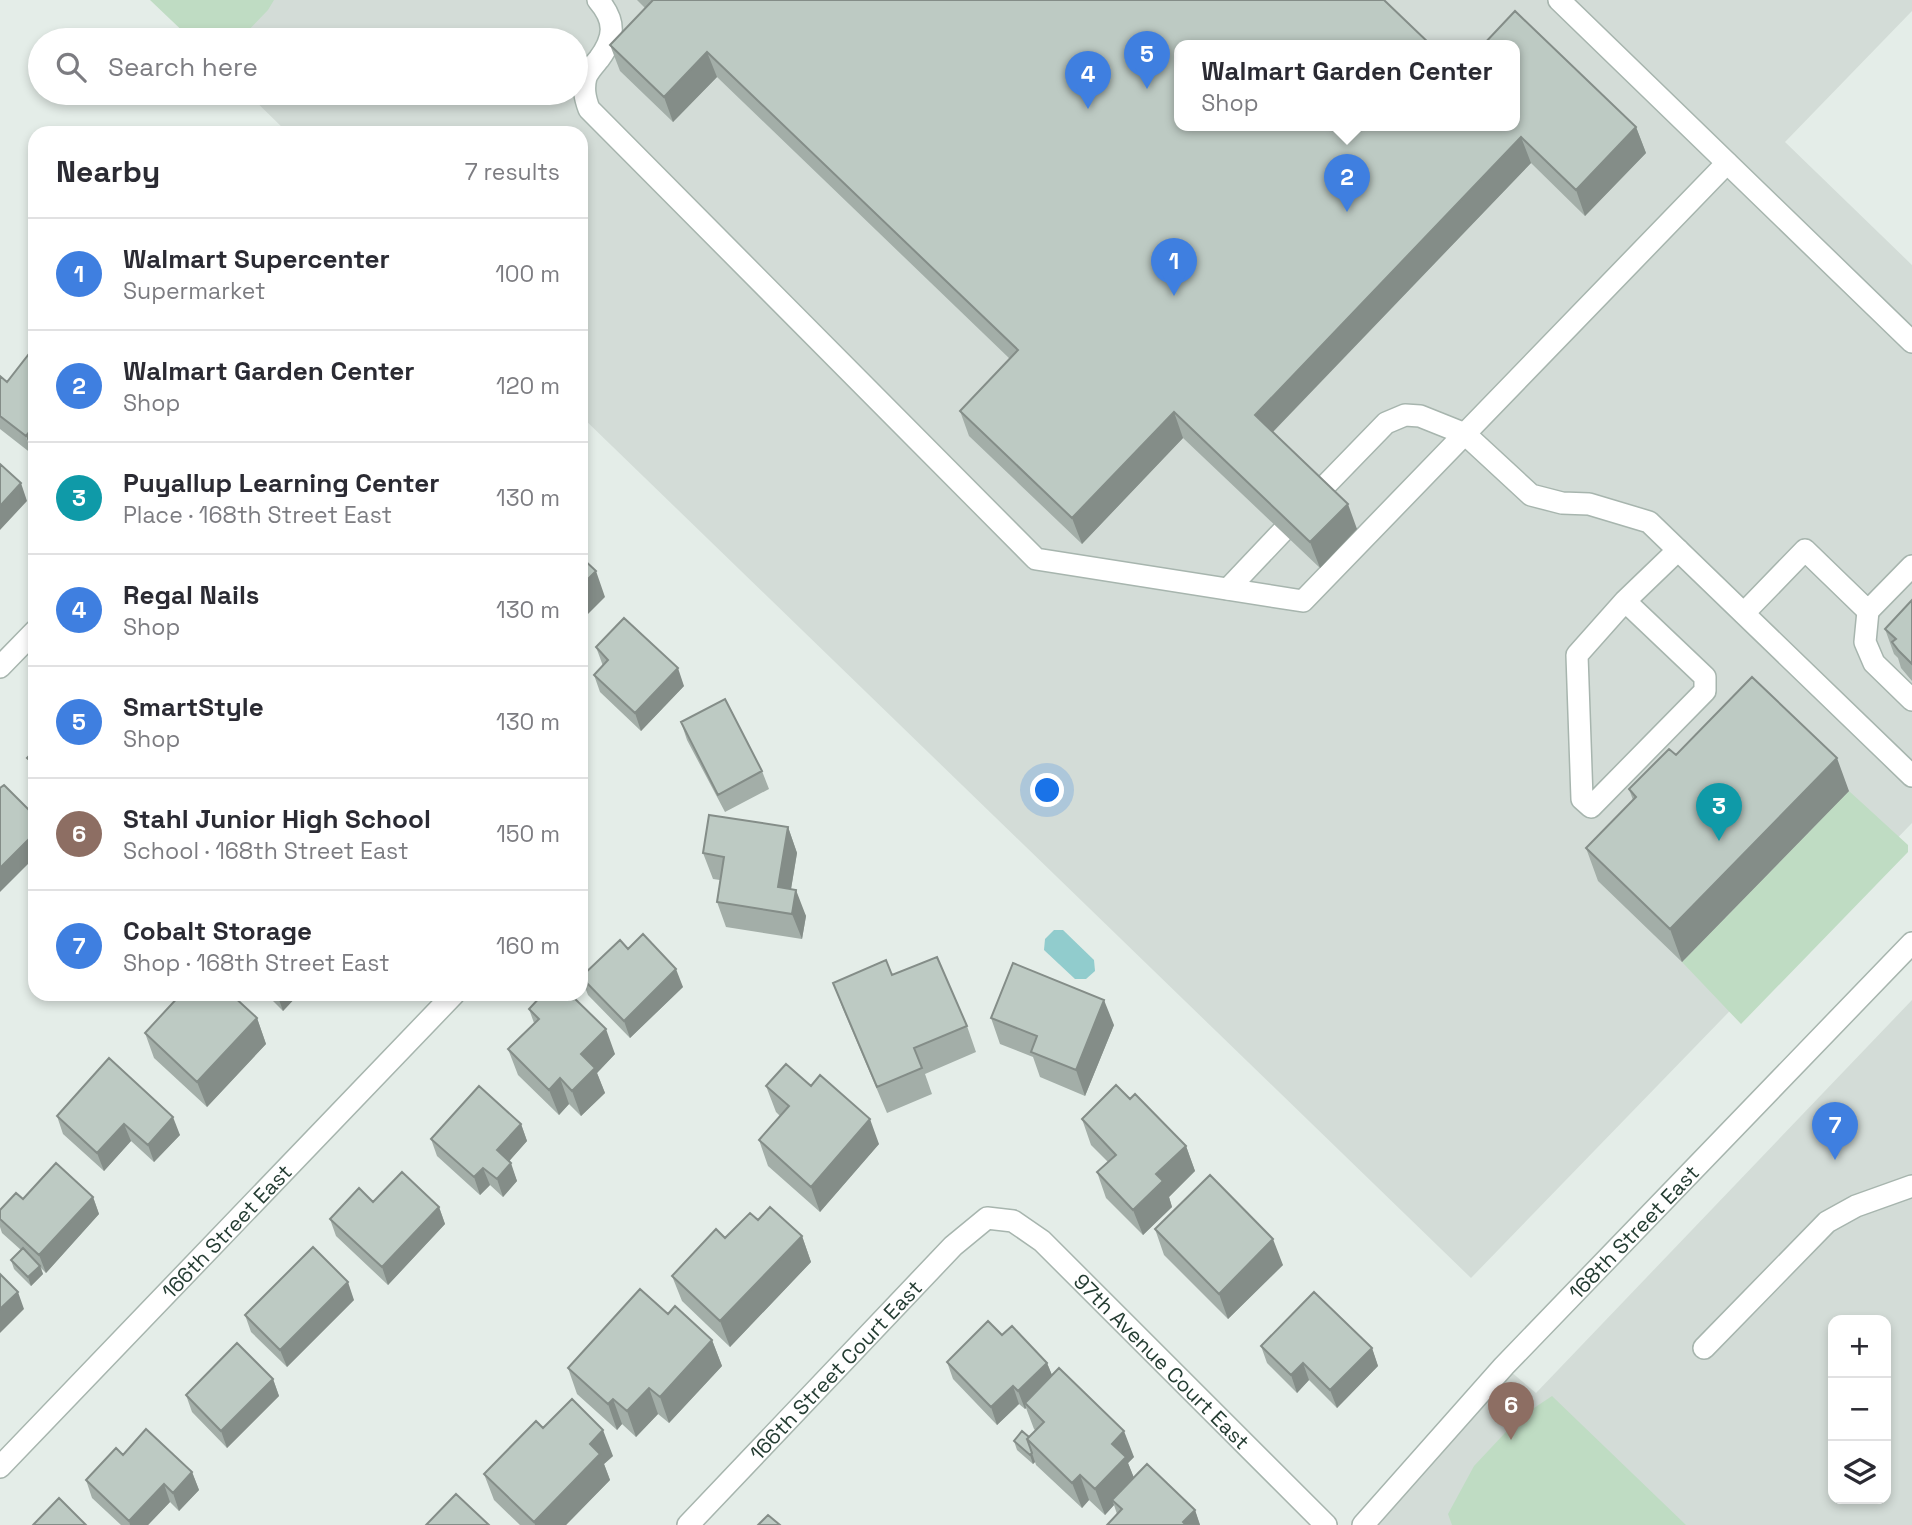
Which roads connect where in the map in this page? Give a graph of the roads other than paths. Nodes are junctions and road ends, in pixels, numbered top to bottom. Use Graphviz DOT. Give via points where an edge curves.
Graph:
graph roads {
  1 [pos="598,0"];
  2 [pos="1559,0"];
  3 [pos="588,74"];
  4 [pos="588,105"];
  5 [pos="1727,163"];
  6 [pos="1912,342"];
  7 [pos="1465,434"];
  8 [pos="1319,492"];
  9 [pos="1282,532"];
  10 [pos="1678,550"];
  11 [pos="1912,566"];
  12 [pos="1228,589"];
  13 [pos="1625,601"];
  14 [pos="1868,611"];
  15 [pos="1744,613"];
  16 [pos="28,638"];
  17 [pos="0,667"];
  18 [pos="1912,699"];
  19 [pos="1912,776"];
  20 [pos="1912,943"];
  21 [pos="447,1001"];
  22 [pos="1912,1186"];
  23 [pos="986,1218"];
  24 [pos="1704,1348"];
  25 [pos="0,1467"];
  26 [pos="688,1525"];
  27 [pos="1326,1525"];
  28 [pos="1363,1525"];
  1 -- 3 [label="street" via="612,19 612,34"];
  2 -- 5 [label="street"];
  4 -- 12 [label="street" via="1036,559"];
  5 -- 6 [label="street"];
  5 -- 7 [label="street"];
  7 -- 8 [label="street" via="1420,416 1405,415 1386,424"];
  7 -- 10 [label="street" via="1531,495 1589,504 1648,522"];
  7 -- 12 [label="street" via="1303,601"];
  9 -- 12 [label="street"];
  10 -- 13 [label="street"];
  10 -- 15 [label="street"];
  11 -- 14 [label="street"];
  13 -- 13 [label="street" via="1577,655 1582,799 1591,807 1705,691 1706,677"];
  14 -- 15 [label="street" via="1805,550"];
  14 -- 18 [label="street" via="1865,642 1874,663"];
  15 -- 19 [label="street"];
  16 -- 17 [label="street"];
  20 -- 28 [label="street, 168th Street East" via="1504,1366"];
  21 -- 25 [label="street, 166th Street East"];
  22 -- 24 [label="street" via="1827,1222"];
  23 -- 26 [label="street, 166th Street Court East" via="953,1246"];
  23 -- 27 [label="street, 97th Avenue Court East" via="1013,1221 1042,1241"];
}
